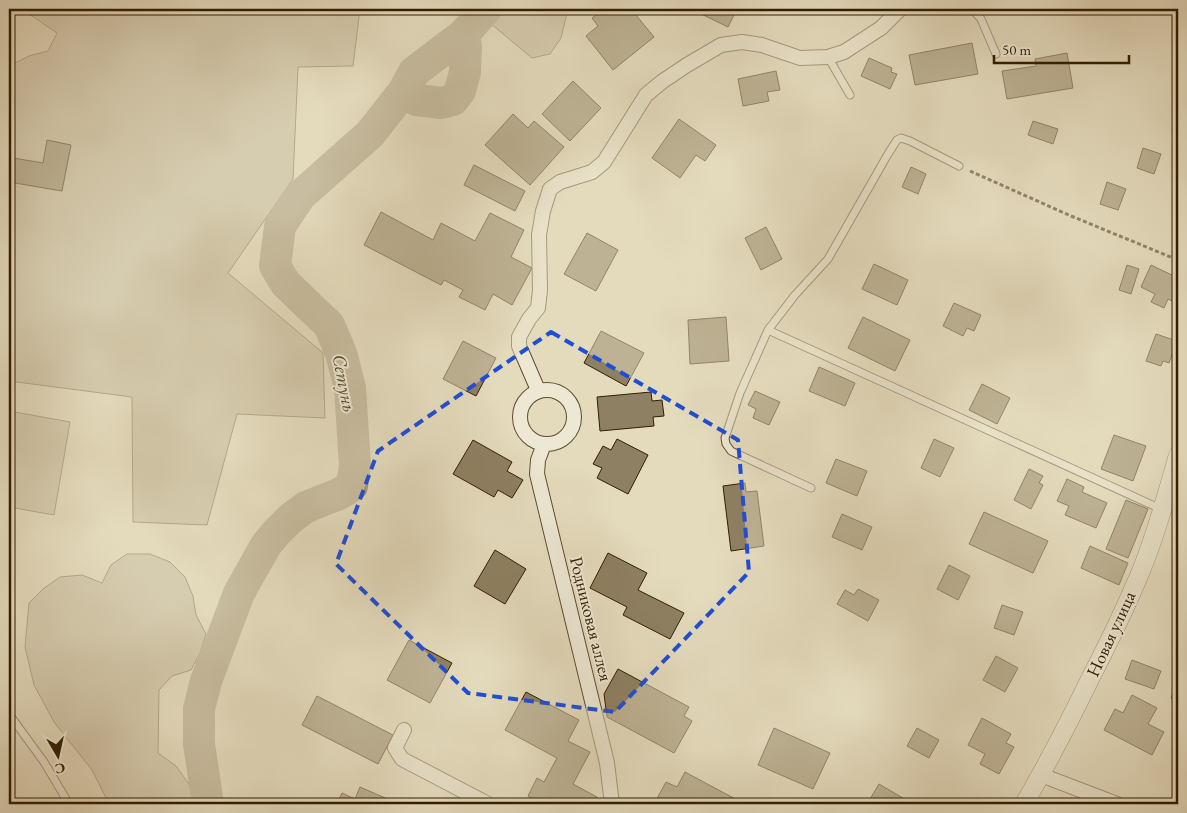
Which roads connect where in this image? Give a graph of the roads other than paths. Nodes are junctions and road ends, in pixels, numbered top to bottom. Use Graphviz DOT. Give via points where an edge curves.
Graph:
graph roads {
  1 [pos="900,9"];
  2 [pos="972,9"];
  3 [pos="996,54"];
  4 [pos="828,57"];
  5 [pos="850,95"];
  6 [pos="959,166"];
  7 [pos="768,330"];
  8 [pos="538,390"];
  9 [pos="544,444"];
  10 [pos="1178,455"];
  11 [pos="811,488"];
  12 [pos="1162,510"];
  13 [pos="9,714"];
  14 [pos="404,730"];
  15 [pos="1041,775"];
  16 [pos="70,804"];
  17 [pos="488,804"];
  18 [pos="612,804"];
  19 [pos="1024,804"];
  20 [pos="1117,804"];
  1 -- 4 [label="street" via="874,33 844,52"];
  2 -- 3 [label="lane" via="981,19"];
  4 -- 5 [label="lane"];
  4 -- 8 [label="street" via="800,58 742,42 721,45 646,95 604,162 592,172 560,182 550,189 538,235 538,308 519,337 519,346"];
  6 -- 7 [label="lane" via="910,141 897,140 828,259 794,295"];
  7 -- 11 [label="lane" via="740,393 725,438 726,444 731,451"];
  7 -- 12 [label="lane"];
  8 -- 9 [label="street" via="522,404 519,420 525,435"];
  8 -- 9 [label="street" via="559,392 568,399 574,414 571,430 564,438"];
  9 -- 18 [label="street, Родниковая аллея" via="537,474 607,763"];
  10 -- 12 [label="street, Новая улица"];
  12 -- 15 [label="street, Новая улица" via="1142,569 1115,630"];
  13 -- 16 [label="lane"];
  14 -- 17 [label="street" via="395,748 402,759"];
  15 -- 19 [label="street, Новая улица"];
  15 -- 20 [label="street"];
}
